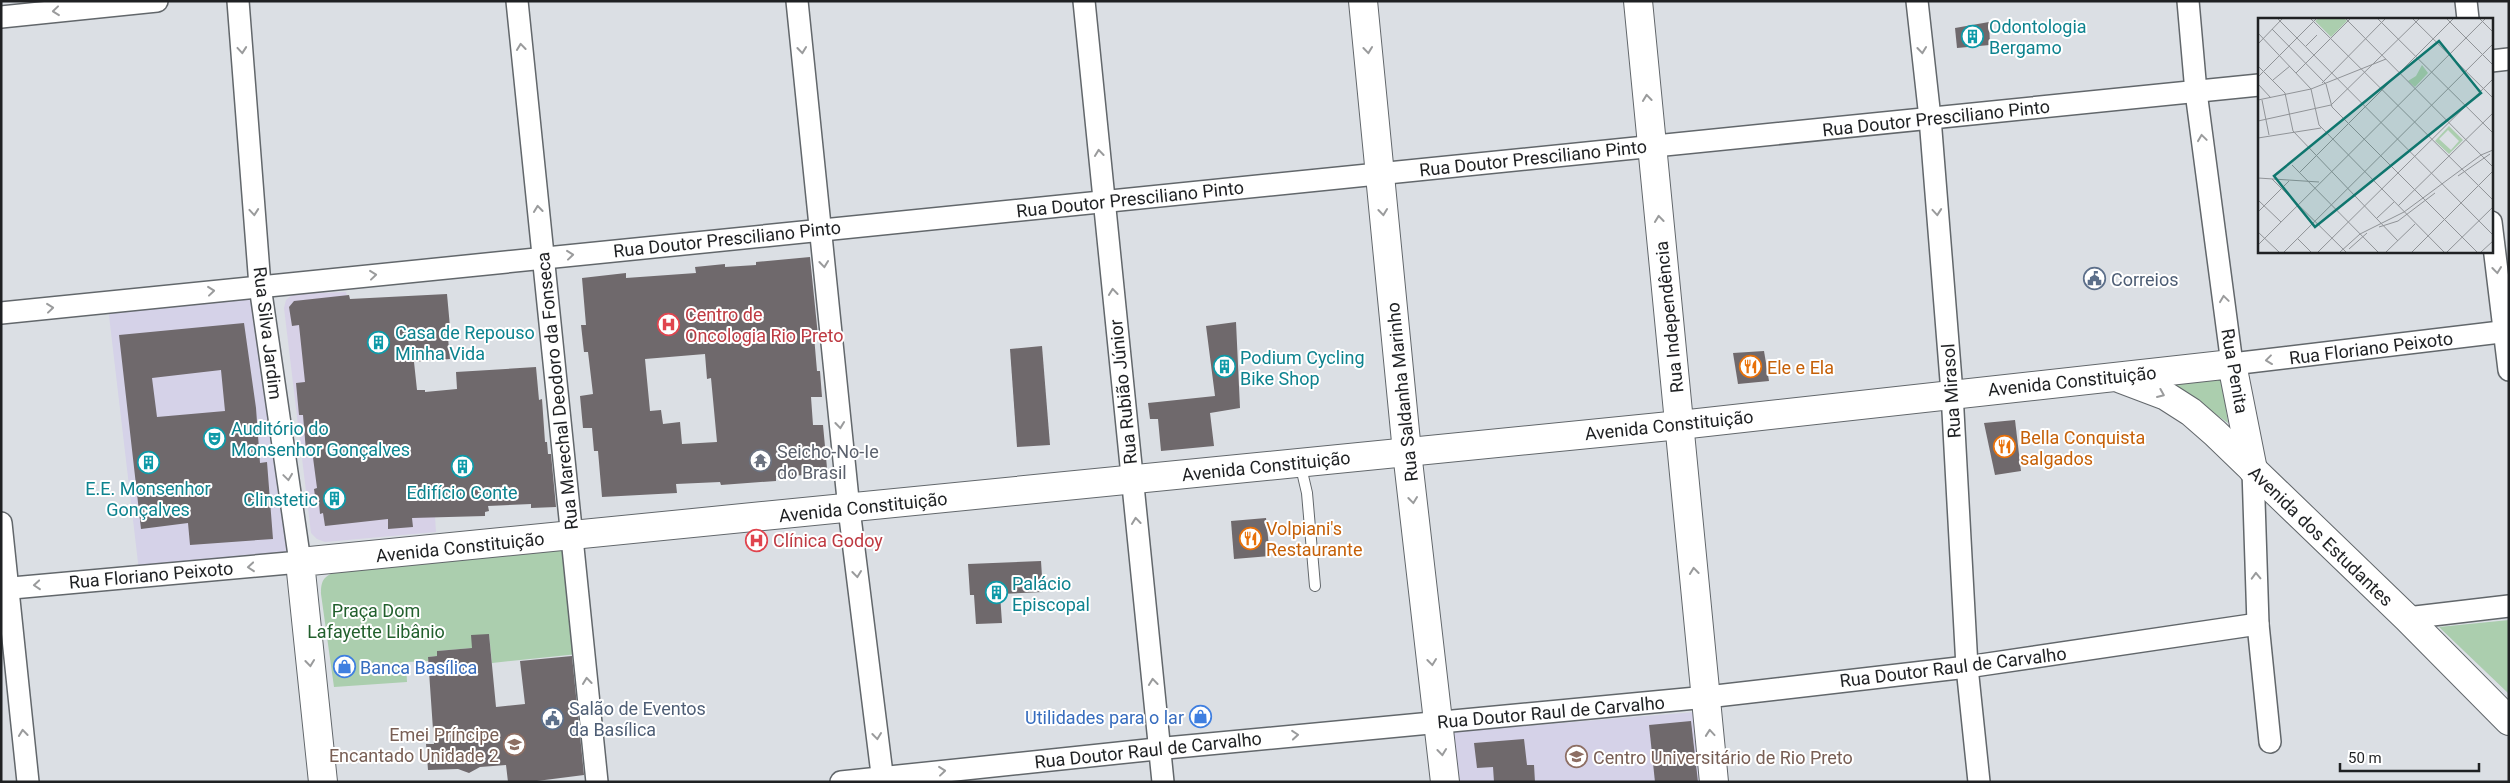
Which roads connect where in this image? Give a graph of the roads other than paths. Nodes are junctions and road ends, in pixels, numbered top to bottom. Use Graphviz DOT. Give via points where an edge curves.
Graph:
graph roads {
  1 [pos="157,1"];
  2 [pos="238,1"];
  3 [pos="517,1"];
  4 [pos="797,1"];
  5 [pos="1084,1"];
  6 [pos="1363,1"];
  7 [pos="1638,1"];
  8 [pos="1917,1"];
  9 [pos="2188,1"];
  10 [pos="2466,1"];
  11 [pos="1,16"];
  12 [pos="2468,18"];
  13 [pos="2509,59"];
  14 [pos="2492,61"];
  15 [pos="2258,85"];
  16 [pos="2196,92"];
  17 [pos="1930,118"];
  18 [pos="1652,146"];
  19 [pos="1380,174"];
  20 [pos="1104,201"];
  21 [pos="2492,229"];
  22 [pos="820,230"];
  23 [pos="542,258"];
  24 [pos="260,286"];
  25 [pos="1,312"];
  26 [pos="2506,332"];
  27 [pos="2232,364"];
  28 [pos="2509,370"];
  29 [pos="2115,376"];
  30 [pos="1952,393"];
  31 [pos="1680,424"];
  32 [pos="1407,452"];
  33 [pos="1300,462"];
  34 [pos="2253,470"];
  35 [pos="1132,480"];
  36 [pos="849,509"];
  37 [pos="1,523"];
  38 [pos="573,536"];
  39 [pos="300,562"];
  40 [pos="1316,586"];
  41 [pos="5,588"];
  42 [pos="2509,606"];
  43 [pos="2407,618"];
  44 [pos="2258,624"];
  45 [pos="1967,666"];
  46 [pos="1707,697"];
  47 [pos="2509,721"];
  48 [pos="1439,722"];
  49 [pos="2270,742"];
  50 [pos="1160,748"];
  51 [pos="882,780"];
  52 [pos="28,782"];
  53 [pos="323,782"];
  54 [pos="597,782"];
  55 [pos="841,782"];
  56 [pos="1163,782"];
  57 [pos="1445,782"];
  58 [pos="1714,782"];
  59 [pos="1979,782"];
  1 -- 11 [label="street, one-way"];
  2 -- 24 [label="street, Rua Silva Jardim, one-way"];
  23 -- 3 [label="street, Rua Marechal Deodoro da Fonseca, one-way"];
  4 -- 22 [label="street, one-way"];
  20 -- 5 [label="street, Rua Rubião Júnior, one-way"];
  6 -- 19 [label="street, Rua Saldanha Marinho, one-way"];
  18 -- 7 [label="street, Rua Independência, one-way"];
  8 -- 17 [label="street, Rua Mirasol, one-way"];
  9 -- 16 [label="street, Rua Penita"];
  10 -- 12 [label="street"];
  13 -- 14 [label="street"];
  15 -- 16 [label="street, Rua Doutor Presciliano Pinto"];
  16 -- 17 [label="street, Rua Doutor Presciliano Pinto"];
  27 -- 16 [label="street, Rua Penita, one-way"];
  17 -- 18 [label="street, Rua Doutor Presciliano Pinto"];
  17 -- 30 [label="street, Rua Mirasol, one-way"];
  18 -- 19 [label="street, Rua Doutor Presciliano Pinto"];
  31 -- 18 [label="street, Rua Independência, one-way"];
  19 -- 20 [label="street, Rua Doutor Presciliano Pinto"];
  19 -- 32 [label="street, Rua Saldanha Marinho, one-way"];
  20 -- 22 [label="street, Rua Doutor Presciliano Pinto"];
  35 -- 20 [label="street, Rua Rubião Júnior, one-way"];
  21 -- 26 [label="street, one-way"];
  23 -- 22 [label="street, Rua Doutor Presciliano Pinto, one-way"];
  22 -- 36 [label="street, one-way"];
  24 -- 23 [label="street, Rua Doutor Presciliano Pinto, one-way"];
  23 -- 38 [label="street, Rua Marechal Deodoro da Fonseca"];
  25 -- 24 [label="street, Rua Doutor Presciliano Pinto, one-way"];
  24 -- 39 [label="street, Rua Silva Jardim, one-way"];
  26 -- 27 [label="street, Rua Floriano Peixoto, one-way"];
  26 -- 28 [label="street"];
  27 -- 29 [label="street, Avenida Constituição"];
  27 -- 34 [label="street, Rua Penita"];
  29 -- 30 [label="street, Avenida Constituição"];
  29 -- 34 [label="street, Avenida dos Estudantes, one-way" via="2166,396 2191,412"];
  30 -- 31 [label="street, Avenida Constituição"];
  30 -- 45 [label="street, Rua Mirasol"];
  31 -- 32 [label="street, Avenida Constituição"];
  46 -- 31 [label="street, Rua Independência, one-way"];
  32 -- 33 [label="street, Avenida Constituição"];
  32 -- 48 [label="street, Rua Saldanha Marinho, one-way"];
  33 -- 35 [label="street, Avenida Constituição"];
  33 -- 40 [label="lane" via="1307,493"];
  34 -- 43 [label="street, Avenida dos Estudantes"];
  44 -- 34 [label="street, Rua Penita, one-way"];
  35 -- 36 [label="street, Avenida Constituição"];
  50 -- 35 [label="street, Rua Rubião Júnior, one-way"];
  36 -- 38 [label="street, Avenida Constituição"];
  36 -- 51 [label="street, one-way"];
  37 -- 41 [label="street"];
  38 -- 39 [label="street, Avenida Constituição"];
  54 -- 38 [label="street, Rua Marechal Deodoro da Fonseca, one-way"];
  39 -- 41 [label="street, Rua Floriano Peixoto, one-way"];
  39 -- 53 [label="street, Rua Silva Jardim, one-way"];
  52 -- 41 [label="street, one-way"];
  42 -- 43 [label="street"];
  43 -- 47 [label="street, Avenida dos Estudantes"];
  44 -- 45 [label="street, Rua Doutor Raul de Carvalho"];
  44 -- 49 [label="street, Rua Penita"];
  45 -- 46 [label="street, Rua Doutor Raul de Carvalho"];
  45 -- 59 [label="street, Rua Mirasol"];
  46 -- 48 [label="street, Rua Doutor Raul de Carvalho"];
  58 -- 46 [label="street, Rua Independência, one-way"];
  50 -- 48 [label="street, Rua Doutor Raul de Carvalho, one-way"];
  48 -- 57 [label="street, Rua Saldanha Marinho, one-way"];
  51 -- 50 [label="street, Rua Doutor Raul de Carvalho, one-way"];
  50 -- 56 [label="street, Rua Rubião Júnior"];
  51 -- 55 [label="street, Rua Doutor Raul de Carvalho"];
}
